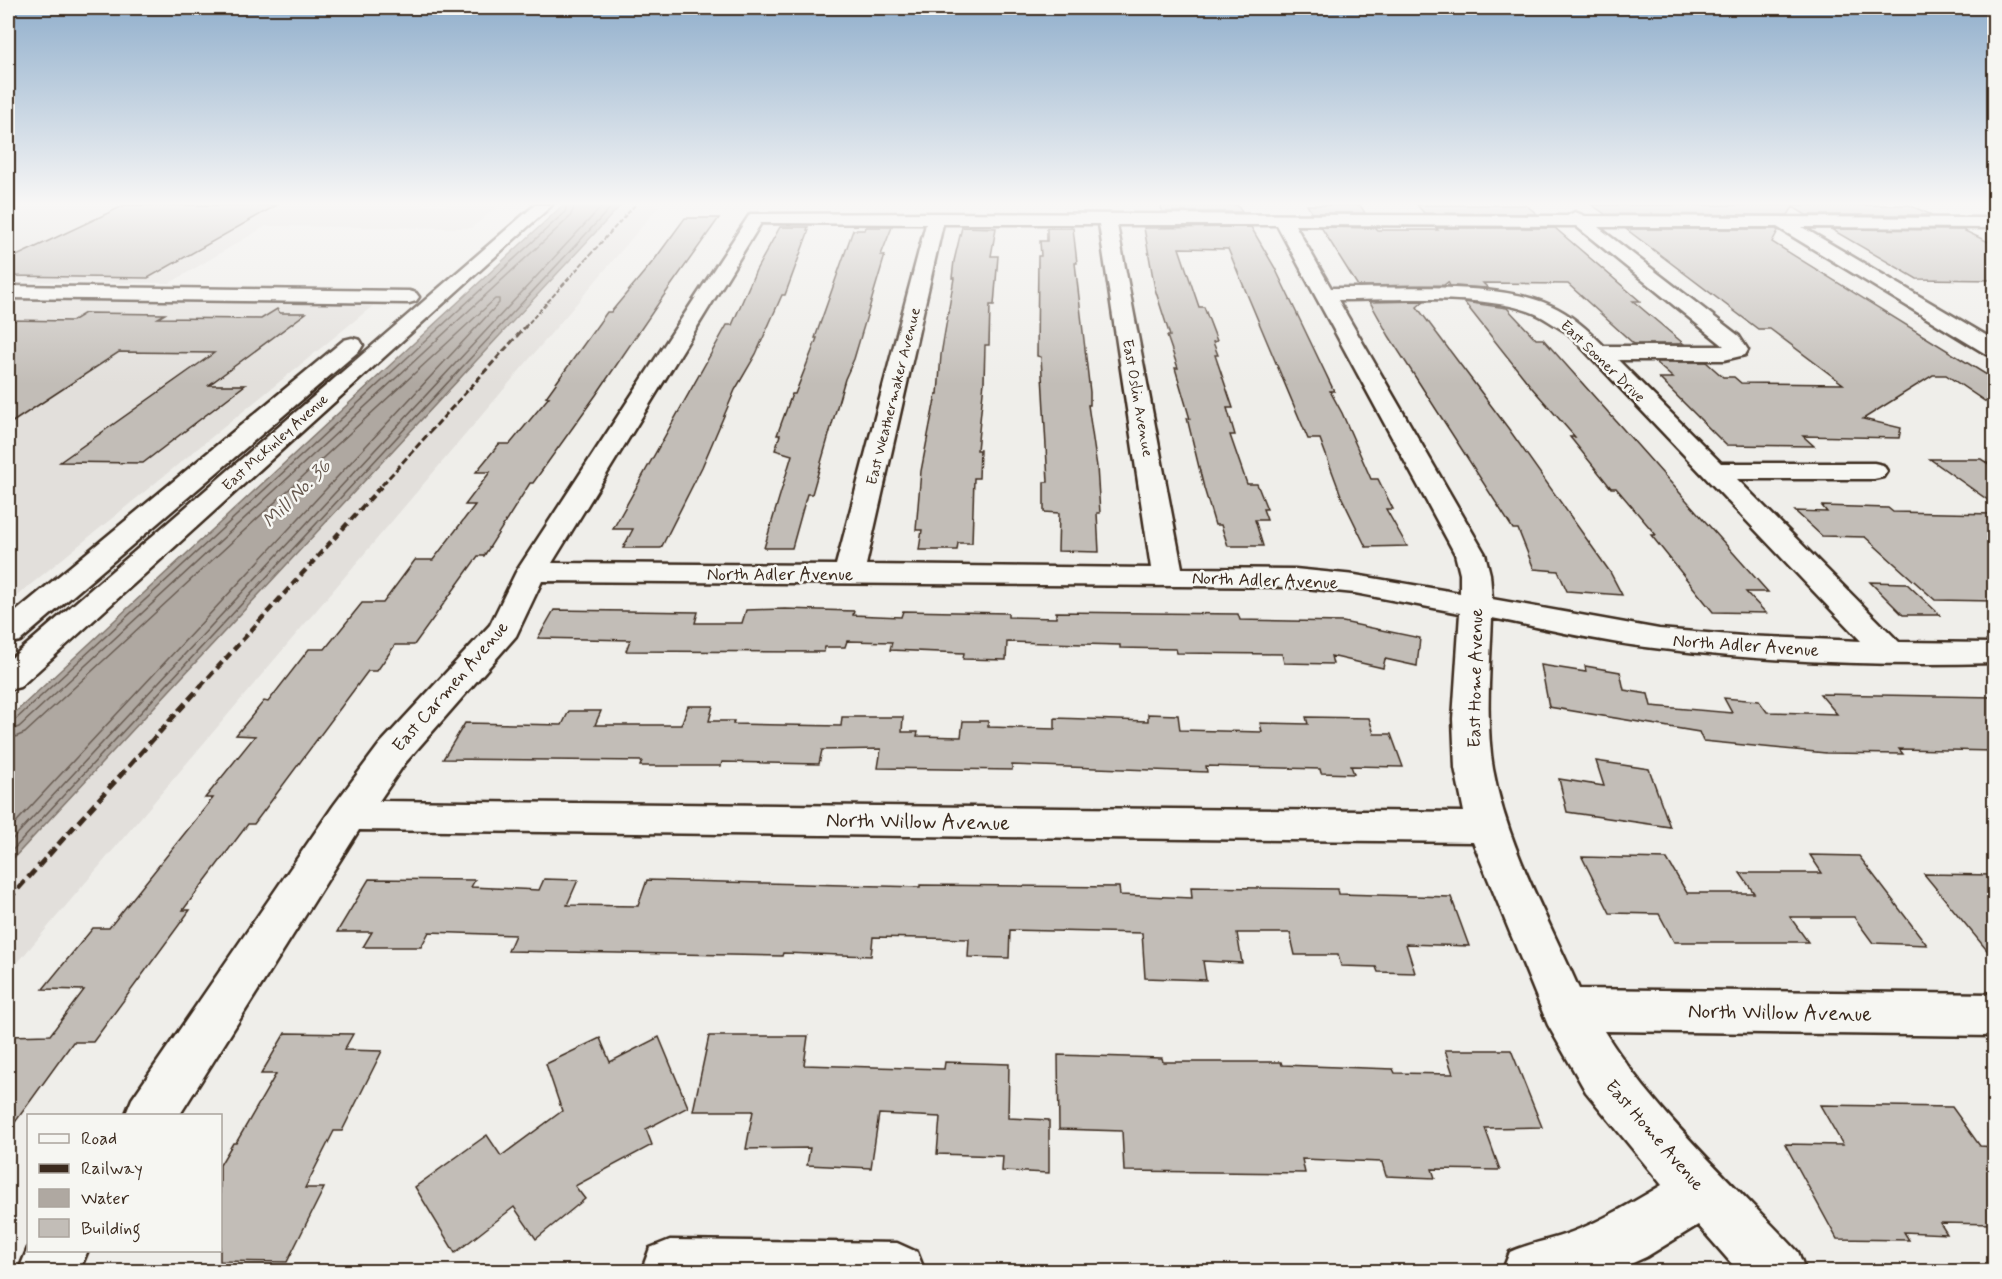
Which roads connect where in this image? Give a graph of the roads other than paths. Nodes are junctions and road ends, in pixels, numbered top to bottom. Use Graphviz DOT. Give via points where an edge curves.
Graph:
graph roads {
  1 [pos="447,265"];
  2 [pos="476,265"];
  3 [pos="726,265"];
  4 [pos="925,265"];
  5 [pos="1115,265"];
  6 [pos="1308,265"];
  7 [pos="1635,265"];
  8 [pos="1853,265"];
  9 [pos="8,292"];
  10 [pos="1325,294"];
  11 [pos="409,297"];
  12 [pos="1995,349"];
  13 [pos="1598,353"];
  14 [pos="334,390"];
  15 [pos="1713,471"];
  16 [pos="1874,471"];
  17 [pos="531,572"];
  18 [pos="849,574"];
  19 [pos="1168,577"];
  20 [pos="1476,606"];
  21 [pos="8,634"];
  22 [pos="1890,652"];
  23 [pos="1995,653"];
  24 [pos="8,679"];
  25 [pos="348,815"];
  26 [pos="1487,827"];
  27 [pos="1565,1010"];
  28 [pos="1995,1015"];
  29 [pos="151,1114"];
  30 [pos="1703,1191"];
  31 [pos="59,1252"];
  32 [pos="670,1270"];
  33 [pos="46,1272"];
  34 [pos="897,1272"];
  35 [pos="1530,1272"];
  36 [pos="1778,1272"];
  1 -- 11 [label="street, East McKinley Avenue"];
  2 -- 14 [label="street, East McKinley Avenue"];
  3 -- 17 [label="street, East Carmen Avenue"];
  4 -- 18 [label="street, East Weathermaker Avenue"];
  5 -- 19 [label="street, East Oslin Avenue"];
  6 -- 10 [label="street, East Home Avenue"];
  7 -- 13 [label="street" via="1731,341 1737,350"];
  8 -- 12 [label="street"];
  9 -- 11 [label="street"];
  10 -- 13 [label="street, East Sooner Drive" via="1464,295 1514,301 1560,318"];
  10 -- 20 [label="street, East Home Avenue" via="1462,536 1475,574"];
  11 -- 14 [label="street" via="418,302 366,349"];
  11 -- 21 [label="street, East McKinley Avenue"];
  13 -- 15 [label="street, East Sooner Drive"];
  14 -- 24 [label="street, East McKinley Avenue"];
  15 -- 16 [label="street"];
  15 -- 22 [label="street, East Sooner Drive"];
  17 -- 18 [label="street, North Adler Avenue"];
  17 -- 25 [label="street, East Carmen Avenue" via="504,629 392,754"];
  18 -- 19 [label="street, North Adler Avenue"];
  19 -- 20 [label="street, North Adler Avenue" via="1294,578 1355,584"];
  20 -- 22 [label="street, North Adler Avenue" via="1659,639 1762,649"];
  20 -- 26 [label="street, East Home Avenue" via="1471,719 1474,768"];
  22 -- 23 [label="street, North Adler Avenue"];
  25 -- 26 [label="street, North Willow Avenue"];
  25 -- 29 [label="street, East Carmen Avenue"];
  26 -- 27 [label="street, East Home Avenue"];
  27 -- 28 [label="street, North Willow Avenue"];
  27 -- 30 [label="street, East Home Avenue" via="1604,1076"];
  30 -- 35 [label="street" via="1626,1237 1571,1261"];
  30 -- 36 [label="street, East Home Avenue"];
  31 -- 33 [label="street"];
  32 -- 34 [label="street"];
}
